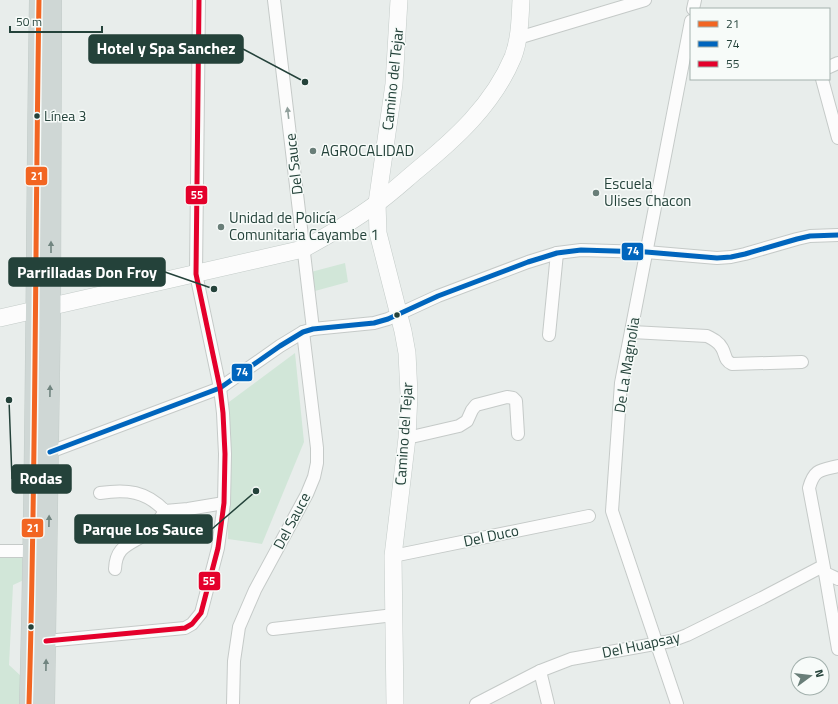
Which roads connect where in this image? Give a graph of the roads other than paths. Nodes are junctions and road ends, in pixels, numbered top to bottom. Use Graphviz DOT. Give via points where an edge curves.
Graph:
graph roads {
  1 [pos="39,0"];
  2 [pos="52,0"];
  3 [pos="200,0"];
  4 [pos="274,0"];
  5 [pos="399,0"];
  6 [pos="521,0"];
  7 [pos="645,0"];
  8 [pos="690,26"];
  9 [pos="518,38"];
  10 [pos="822,80"];
  11 [pos="838,138"];
  12 [pos="377,203"];
  13 [pos="838,235"];
  14 [pos="304,249"];
  15 [pos="646,252"];
  16 [pos="557,253"];
  17 [pos="196,274"];
  18 [pos="43,308"];
  19 [pos="400,314"];
  20 [pos="0,318"];
  21 [pos="308,330"];
  22 [pos="632,332"];
  23 [pos="548,336"];
  24 [pos="802,362"];
  25 [pos="220,388"];
  26 [pos="518,434"];
  27 [pos="407,438"];
  28 [pos="50,452"];
  29 [pos="838,466"];
  30 [pos="100,493"];
  31 [pos="224,503"];
  32 [pos="166,511"];
  33 [pos="589,516"];
  34 [pos="0,551"];
  35 [pos="34,551"];
  36 [pos="393,556"];
  37 [pos="115,569"];
  38 [pos="824,570"];
  39 [pos="838,579"];
  40 [pos="394,616"];
  41 [pos="273,629"];
  42 [pos="46,641"];
  43 [pos="657,644"];
  44 [pos="838,649"];
  45 [pos="540,671"];
  46 [pos="29,704"];
  47 [pos="45,704"];
  48 [pos="233,704"];
  49 [pos="395,704"];
  50 [pos="476,704"];
  51 [pos="548,704"];
  52 [pos="678,704"];
  1 -- 18 [label="main road" via="36,168"];
  18 -- 2 [label="main road, one-way"];
  3 -- 17 [label="street"];
  14 -- 4 [label="street, Del Sauce, one-way"];
  5 -- 12 [label="street, Camino del Tejar" via="394,84"];
  6 -- 9 [label="street"];
  7 -- 9 [label="street"];
  8 -- 15 [label="street, De La Magnolia"];
  9 -- 12 [label="street" via="504,77 477,115 442,150"];
  10 -- 11 [label="street"];
  12 -- 14 [label="street"];
  12 -- 19 [label="street, Camino del Tejar" via="378,233"];
  13 -- 15 [label="street" via="810,236 731,257"];
  14 -- 17 [label="street"];
  14 -- 21 [label="street, Del Sauce"];
  15 -- 16 [label="street" via="581,250"];
  15 -- 22 [label="street, De La Magnolia"];
  16 -- 19 [label="street" via="438,296"];
  16 -- 23 [label="street"];
  17 -- 18 [label="street"];
  17 -- 25 [label="street"];
  18 -- 20 [label="street"];
  28 -- 18 [label="main road, one-way"];
  18 -- 35 [label="main road"];
  19 -- 21 [label="street" via="374,323"];
  19 -- 27 [label="street, Camino del Tejar" via="407,353 409,387"];
  21 -- 25 [label="street" via="280,346"];
  21 -- 48 [label="street, Del Sauce" via="317,463 307,494 255,590 239,627 234,661"];
  22 -- 24 [label="street" via="707,336 716,340 732,364"];
  22 -- 43 [label="street, De La Magnolia" via="621,384 612,511"];
  25 -- 28 [label="street"];
  25 -- 31 [label="street" via="226,454"];
  26 -- 27 [label="street" via="516,401 507,398 476,406 467,421 459,426"];
  27 -- 36 [label="street, Camino del Tejar"];
  42 -- 28 [label="main road, one-way"];
  29 -- 38 [label="street" via="820,470 812,477 809,488"];
  30 -- 32 [label="street" via="128,491 144,495"];
  31 -- 32 [label="street"];
  31 -- 42 [label="street" via="218,548 201,613 192,624 185,628"];
  32 -- 37 [label="street" via="148,533 121,549 115,558"];
  33 -- 36 [label="street, Del Duco"];
  34 -- 35 [label="street"];
  35 -- 46 [label="main road"];
  36 -- 40 [label="street, Camino del Tejar"];
  38 -- 39 [label="street"];
  38 -- 43 [label="street, Del Huapsay" via="687,635"];
  38 -- 44 [label="street"];
  40 -- 41 [label="street"];
  40 -- 49 [label="street, Camino del Tejar"];
  47 -- 42 [label="main road, one-way"];
  43 -- 45 [label="street, Del Huapsay" via="571,659"];
  43 -- 52 [label="street, De La Magnolia"];
  45 -- 50 [label="street, Del Huapsay"];
  45 -- 51 [label="street"];
}
